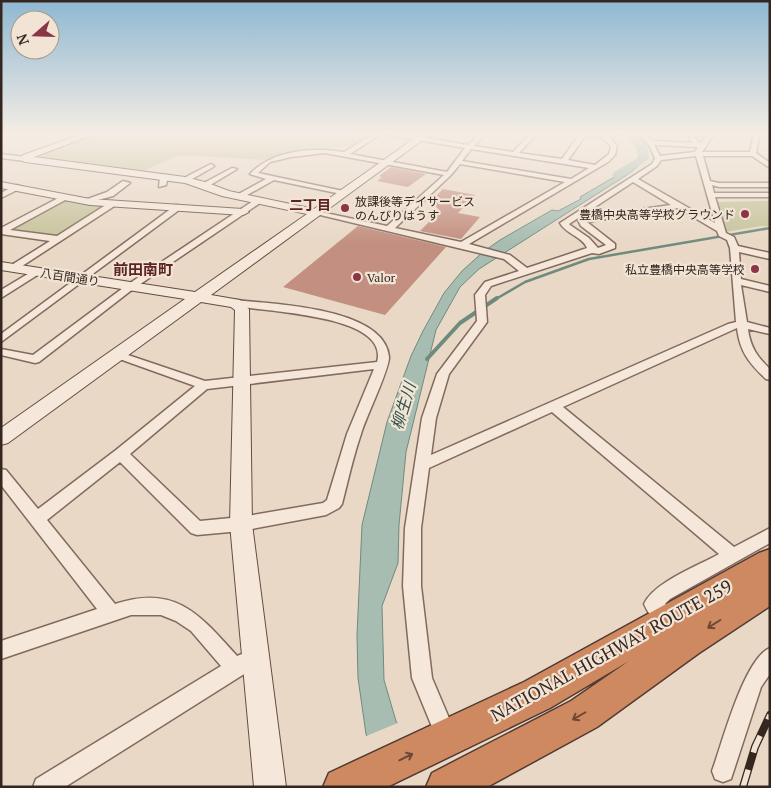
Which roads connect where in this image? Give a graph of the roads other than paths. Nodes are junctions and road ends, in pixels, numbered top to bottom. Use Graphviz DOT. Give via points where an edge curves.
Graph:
graph roads {
  1 [pos="93,170"];
  2 [pos="204,170"];
  3 [pos="233,170"];
  4 [pos="258,170"];
  5 [pos="376,170"];
  6 [pos="424,170"];
  7 [pos="452,170"];
  8 [pos="505,170"];
  9 [pos="592,170"];
  10 [pos="650,170"];
  11 [pos="703,170"];
  12 [pos="449,174"];
  13 [pos="271,179"];
  14 [pos="184,180"];
  15 [pos="634,180"];
  16 [pos="574,181"];
  17 [pos="706,182"];
  18 [pos="126,183"];
  19 [pos="1,185"];
  20 [pos="204,185"];
  21 [pos="770,185"];
  22 [pos="18,187"];
  23 [pos="343,193"];
  24 [pos="710,195"];
  25 [pos="770,195"];
  26 [pos="1,196"];
  27 [pos="64,197"];
  28 [pos="237,197"];
  29 [pos="86,201"];
  30 [pos="259,201"];
  31 [pos="114,203"];
  32 [pos="679,206"];
  33 [pos="179,207"];
  34 [pos="243,212"];
  35 [pos="316,213"];
  36 [pos="390,229"];
  37 [pos="2,231"];
  38 [pos="727,238"];
  39 [pos="58,240"];
  40 [pos="462,244"];
  41 [pos="591,250"];
  42 [pos="770,256"];
  43 [pos="7,267"];
  44 [pos="36,272"];
  45 [pos="527,272"];
  46 [pos="83,279"];
  47 [pos="736,281"];
  48 [pos="130,287"];
  49 [pos="770,289"];
  50 [pos="1,295"];
  51 [pos="198,298"];
  52 [pos="235,303"];
  53 [pos="742,324"];
  54 [pos="770,331"];
  55 [pos="1,340"];
  56 [pos="1,352"];
  57 [pos="118,355"];
  58 [pos="381,365"];
  59 [pos="770,376"];
  60 [pos="240,382"];
  61 [pos="204,386"];
  62 [pos="553,406"];
  63 [pos="1,438"];
  64 [pos="121,454"];
  65 [pos="424,464"];
  66 [pos="1,474"];
  67 [pos="37,519"];
  68 [pos="241,524"];
  69 [pos="770,535"];
  70 [pos="732,555"];
  71 [pos="770,562"];
  72 [pos="764,598"];
  73 [pos="112,614"];
  74 [pos="667,620"];
  75 [pos="1,650"];
  76 [pos="255,656"];
  77 [pos="770,657"];
  78 [pos="235,668"];
  79 [pos="443,739"];
  80 [pos="723,771"];
  81 [pos="358,780"];
  82 [pos="453,783"];
  83 [pos="44,787"];
  84 [pos="270,787"];
  1 -- 14 [label="street" via="163,181"];
  2 -- 14 [label="street"];
  3 -- 20 [label="street"];
  4 -- 13 [label="street" via="253,174"];
  5 -- 23 [label="street"];
  6 -- 12 [label="street"];
  7 -- 12 [label="street"];
  8 -- 16 [label="street"];
  9 -- 16 [label="street"];
  10 -- 15 [label="street"];
  11 -- 17 [label="street"];
  12 -- 36 [label="street"];
  13 -- 23 [label="street"];
  13 -- 28 [label="street"];
  14 -- 20 [label="street"];
  15 -- 32 [label="street"];
  15 -- 41 [label="street" via="564,223 568,229 589,241"];
  16 -- 40 [label="street"];
  17 -- 21 [label="street"];
  17 -- 24 [label="street"];
  18 -- 29 [label="street" via="110,194"];
  19 -- 22 [label="street"];
  20 -- 28 [label="street"];
  22 -- 26 [label="street"];
  22 -- 27 [label="street"];
  23 -- 35 [label="street"];
  24 -- 25 [label="street"];
  24 -- 38 [label="street"];
  27 -- 29 [label="street"];
  27 -- 37 [label="street"];
  28 -- 30 [label="street"];
  29 -- 31 [label="street"];
  30 -- 34 [label="street"];
  30 -- 35 [label="street"];
  31 -- 33 [label="street"];
  31 -- 39 [label="street"];
  32 -- 38 [label="street"];
  32 -- 41 [label="street" via="582,220 612,246"];
  33 -- 34 [label="street"];
  33 -- 46 [label="street"];
  34 -- 48 [label="street"];
  35 -- 36 [label="street"];
  35 -- 51 [label="street"];
  36 -- 40 [label="street"];
  37 -- 39 [label="street"];
  38 -- 42 [label="street"];
  38 -- 47 [label="street"];
  39 -- 43 [label="street"];
  40 -- 45 [label="street" via="507,257"];
  41 -- 45 [label="street"];
  43 -- 44 [label="street, 八百間通り"];
  44 -- 46 [label="street, 八百間通り"];
  44 -- 50 [label="street"];
  45 -- 65 [label="street" via="488,284 480,295 482,322 443,374 429,418"];
  46 -- 48 [label="street, 八百間通り"];
  46 -- 55 [label="street"];
  47 -- 49 [label="street"];
  47 -- 53 [label="street"];
  48 -- 51 [label="street, 八百間通り"];
  48 -- 56 [label="street" via="34,359"];
  51 -- 52 [label="street, 八百間通り"];
  51 -- 57 [label="street"];
  52 -- 58 [label="street" via="325,316 354,324 369,332 382,347 384,359"];
  52 -- 60 [label="street" via="242,309"];
  53 -- 54 [label="street"];
  53 -- 59 [label="street" via="753,360"];
  53 -- 62 [label="street"];
  57 -- 61 [label="street"];
  57 -- 63 [label="street"];
  58 -- 60 [label="street"];
  58 -- 68 [label="street" via="354,434 334,504 326,509"];
  60 -- 61 [label="street"];
  60 -- 68 [label="street"];
  61 -- 64 [label="street"];
  62 -- 65 [label="street"];
  62 -- 70 [label="street"];
  64 -- 67 [label="street"];
  64 -- 68 [label="street" via="197,528"];
  65 -- 79 [label="street" via="413,528 412,586 422,678"];
  66 -- 67 [label="street"];
  67 -- 73 [label="street"];
  68 -- 76 [label="street"];
  69 -- 70 [label="street"];
  70 -- 74 [label="street" via="664,593 653,604"];
  71 -- 74 [label="highway, NATIONAL HIGHWAY ROUTE 259"];
  72 -- 82 [label="highway, NATIONAL HIGHWAY ROUTE 259, one-way" via="687,641 584,714"];
  73 -- 75 [label="street"];
  73 -- 78 [label="street" via="131,607 161,607 182,614 198,625"];
  74 -- 79 [label="highway, NATIONAL HIGHWAY ROUTE 259" via="537,695"];
  76 -- 78 [label="street"];
  76 -- 84 [label="street"];
  77 -- 80 [label="street" via="753,682"];
  78 -- 83 [label="street"];
  81 -- 79 [label="highway, NATIONAL HIGHWAY ROUTE 259, one-way"];
}
